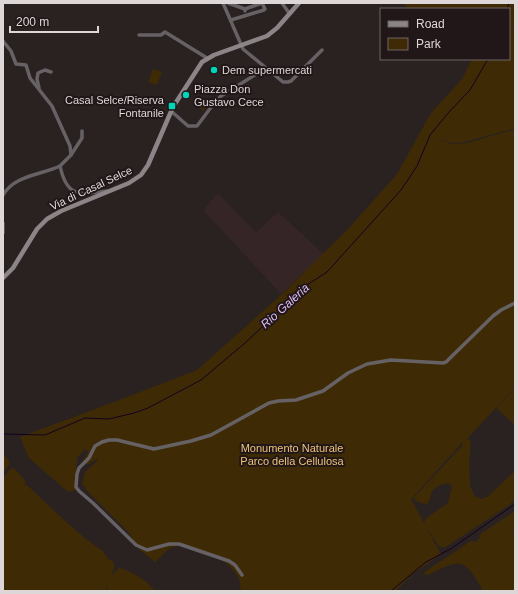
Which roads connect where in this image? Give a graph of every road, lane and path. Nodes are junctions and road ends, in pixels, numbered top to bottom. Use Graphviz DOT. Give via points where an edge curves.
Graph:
graph roads {
  1 [pos="223,3"];
  2 [pos="228,3"];
  3 [pos="282,3"];
  4 [pos="298,3"];
  5 [pos="245,9"];
  6 [pos="289,13"];
  7 [pos="247,16"];
  8 [pos="231,20"];
  9 [pos="139,35"];
  10 [pos="3,41"];
  11 [pos="242,45"];
  12 [pos="322,50"];
  13 [pos="207,58"];
  14 [pos="266,68"];
  15 [pos="51,72"];
  16 [pos="40,91"];
  17 [pos="171,110"];
  18 [pos="82,131"];
  19 [pos="71,155"];
  20 [pos="60,166"];
  21 [pos="112,191"];
  22 [pos="3,195"];
  23 [pos="3,223"];
  24 [pos="3,233"];
  25 [pos="3,278"];
  26 [pos="515,303"];
  27 [pos="242,575"];
  1 -- 8 [label="street"];
  2 -- 5 [label="street"];
  3 -- 6 [label="street"];
  4 -- 6 [label="main road"];
  5 -- 7 [label="street"];
  5 -- 7 [label="street" via="262,3 265,9"];
  6 -- 11 [label="main road" via="269,34"];
  7 -- 8 [label="street"];
  8 -- 11 [label="street"];
  9 -- 13 [label="street" via="161,35 165,32"];
  10 -- 16 [label="street" via="11,51 15,63 26,65 30,77"];
  11 -- 13 [label="main road"];
  11 -- 14 [label="street" via="244,50"];
  12 -- 14 [label="street" via="289,82 280,80"];
  13 -- 17 [label="main road, Via di Casal Selce" via="199,66"];
  14 -- 17 [label="street" via="221,96 194,127 188,126"];
  15 -- 16 [label="street" via="45,70 37,74"];
  16 -- 19 [label="street" via="52,106 70,146"];
  17 -- 21 [label="main road, Via di Casal Selce" via="144,171 134,181"];
  18 -- 19 [label="street" via="81,140"];
  19 -- 20 [label="street"];
  20 -- 21 [label="street" via="64,181 73,190 83,193"];
  20 -- 22 [label="street" via="17,181"];
  21 -- 25 [label="main road, Via di Casal Selce" via="45,220 13,268"];
  23 -- 24 [label="street"];
  26 -- 27 [label="street" via="493,316 446,362 391,360 367,364 348,373 323,391 296,400 269,403 215,433 196,440 154,449 114,439 96,445 78,469 76,487 136,545 147,550 169,544 184,545 229,561"];
}
